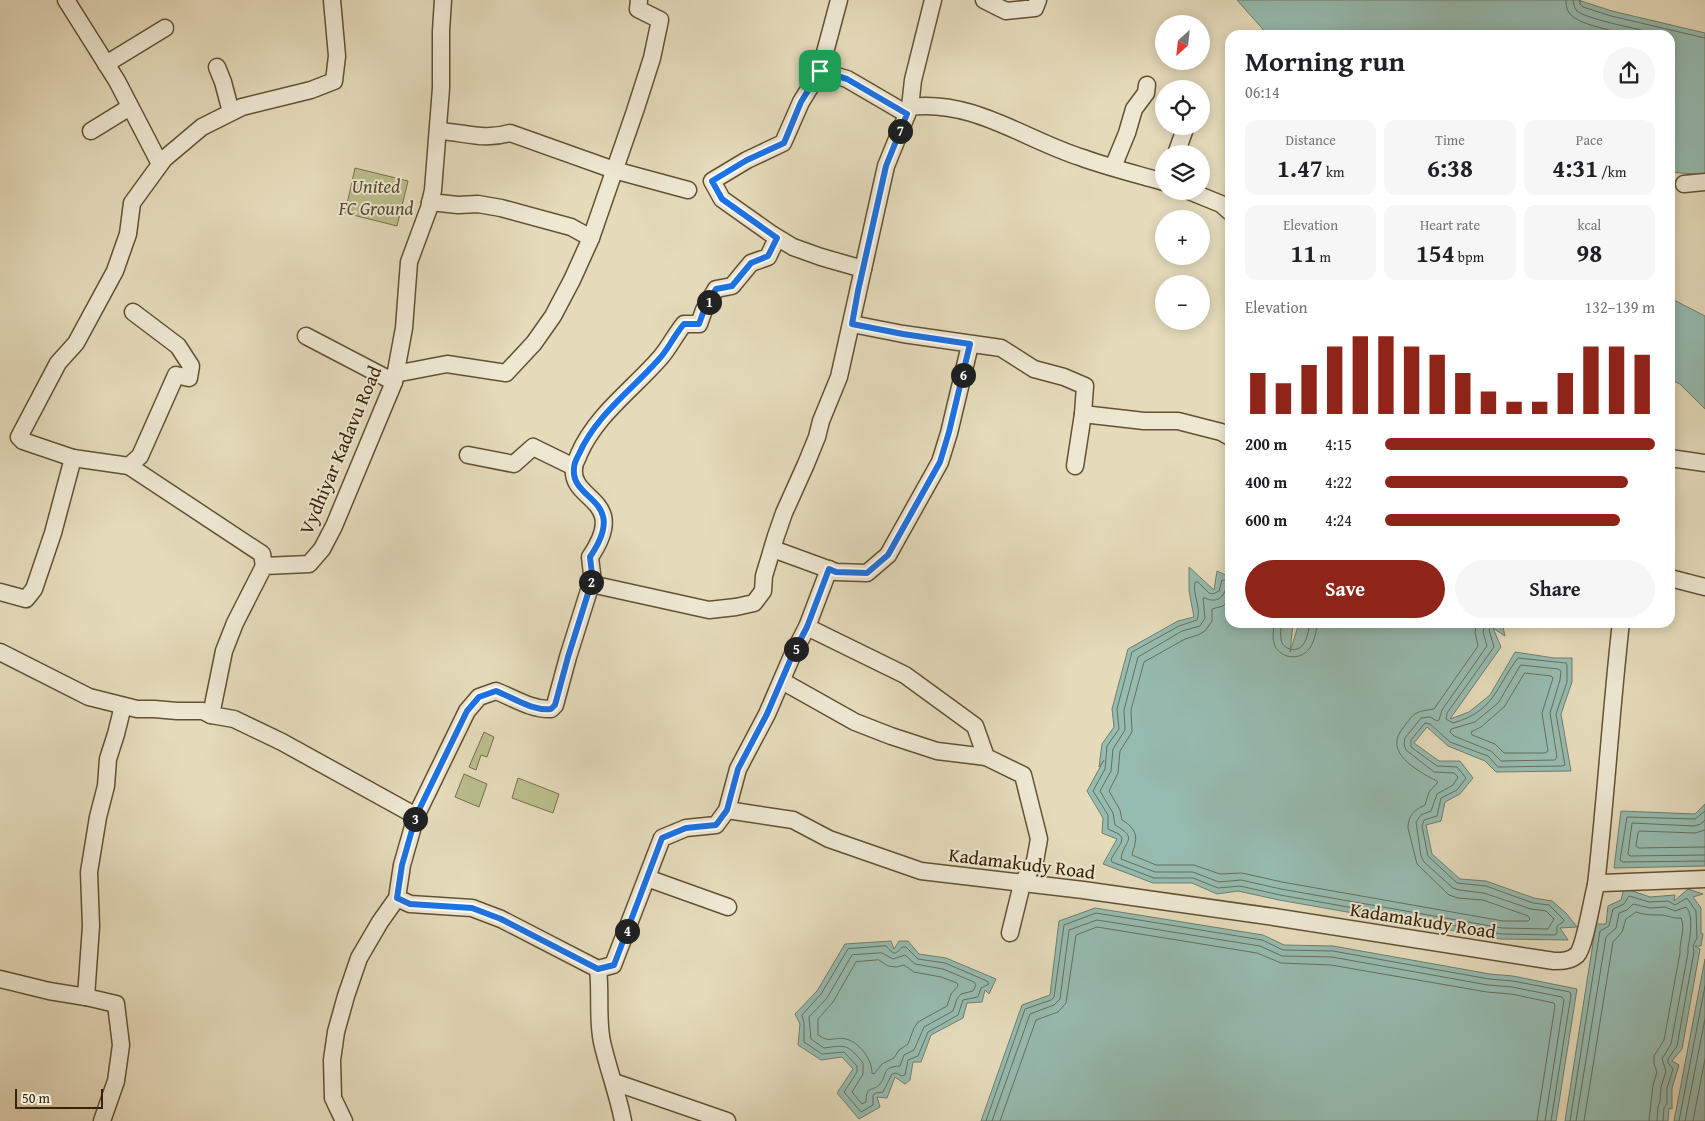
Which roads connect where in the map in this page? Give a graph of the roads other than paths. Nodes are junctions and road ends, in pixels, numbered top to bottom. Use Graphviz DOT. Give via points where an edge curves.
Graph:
graph roads {
  1 [pos="332,0"];
  2 [pos="443,0"];
  3 [pos="639,0"];
  4 [pos="838,0"];
  5 [pos="933,0"];
  6 [pos="984,0"];
  7 [pos="1038,0"];
  8 [pos="72,3"];
  9 [pos="165,28"];
  10 [pos="106,64"];
  11 [pos="217,67"];
  12 [pos="820,71"];
  13 [pos="1147,85"];
  14 [pos="130,107"];
  15 [pos="909,110"];
  16 [pos="231,112"];
  17 [pos="91,131"];
  18 [pos="438,131"];
  19 [pos="160,164"];
  20 [pos="1113,167"];
  21 [pos="614,170"];
  22 [pos="1155,179"];
  23 [pos="1705,182"];
  24 [pos="1684,184"];
  25 [pos="688,190"];
  26 [pos="1210,199"];
  27 [pos="430,202"];
  28 [pos="1225,207"];
  29 [pos="591,238"];
  30 [pos="777,238"];
  31 [pos="864,269"];
  32 [pos="133,312"];
  33 [pos="852,324"];
  34 [pos="306,336"];
  35 [pos="970,344"];
  36 [pos="395,378"];
  37 [pos="1083,414"];
  38 [pos="1225,434"];
  39 [pos="468,455"];
  40 [pos="73,458"];
  41 [pos="1675,459"];
  42 [pos="1705,463"];
  43 [pos="129,466"];
  44 [pos="1075,466"];
  45 [pos="574,467"];
  46 [pos="773,548"];
  47 [pos="264,566"];
  48 [pos="829,569"];
  49 [pos="1675,579"];
  50 [pos="591,584"];
  51 [pos="1705,587"];
  52 [pos="0,592"];
  53 [pos="807,627"];
  54 [pos="1620,628"];
  55 [pos="0,652"];
  56 [pos="782,681"];
  57 [pos="123,706"];
  58 [pos="211,714"];
  59 [pos="986,757"];
  60 [pos="727,810"];
  61 [pos="416,816"];
  62 [pos="647,878"];
  63 [pos="1705,879"];
  64 [pos="1022,884"];
  65 [pos="1596,885"];
  66 [pos="397,898"];
  67 [pos="728,907"];
  68 [pos="1010,933"];
  69 [pos="598,969"];
  70 [pos="0,979"];
  71 [pos="86,997"];
  72 [pos="614,1082"];
  73 [pos="102,1121"];
  74 [pos="344,1121"];
  75 [pos="623,1121"];
  76 [pos="727,1121"];
  1 -- 16 [label="street" via="337,56 334,81"];
  2 -- 18 [label="street, Vydhiyar Kadavu Road"];
  3 -- 21 [label="street" via="638,9 660,20 652,58"];
  4 -- 12 [label="street"];
  5 -- 15 [label="street"];
  6 -- 7 [label="street" via="1006,11 1035,8"];
  8 -- 10 [label="street"];
  9 -- 10 [label="street"];
  10 -- 14 [label="street"];
  11 -- 16 [label="street"];
  12 -- 15 [label="street" via="847,79"];
  12 -- 30 [label="street" via="801,102 784,143 712,181 722,199"];
  13 -- 20 [label="street" via="1146,93 1134,109"];
  14 -- 17 [label="street"];
  14 -- 19 [label="street"];
  15 -- 20 [label="street" via="924,105 973,113 1079,157"];
  15 -- 31 [label="street" via="886,166"];
  16 -- 19 [label="street" via="202,127"];
  18 -- 21 [label="street" via="476,137 498,137 510,133"];
  18 -- 27 [label="street, Vydhiyar Kadavu Road"];
  19 -- 40 [label="street" via="132,203 128,234 115,270 76,343 58,363 19,437"];
  20 -- 22 [label="street"];
  21 -- 25 [label="street"];
  21 -- 29 [label="street"];
  23 -- 24 [label="street"];
  26 -- 28 [label="street"];
  27 -- 29 [label="street" via="501,208 571,227"];
  27 -- 36 [label="street, Vydhiyar Kadavu Road" via="409,262 404,328"];
  29 -- 36 [label="street" via="553,316 534,343 506,373 447,364"];
  30 -- 31 [label="street" via="812,254"];
  30 -- 45 [label="street" via="768,256 751,263 732,286 716,289 699,324 684,324 662,356 597,425 582,446"];
  31 -- 33 [label="street"];
  32 -- 43 [label="street" via="178,346 191,366 188,378 176,374 140,456"];
  33 -- 35 [label="street"];
  33 -- 46 [label="street" via="839,377"];
  34 -- 36 [label="street"];
  35 -- 37 [label="street" via="1002,348 1034,369 1085,386"];
  35 -- 48 [label="street" via="940,462 888,555 867,573"];
  36 -- 47 [label="street, Vydhiyar Kadavu Road" via="322,549 309,564"];
  37 -- 38 [label="street" via="1178,421"];
  37 -- 44 [label="street"];
  39 -- 45 [label="street" via="514,464 533,447"];
  40 -- 43 [label="street"];
  40 -- 52 [label="street" via="34,590 26,599"];
  41 -- 42 [label="street"];
  43 -- 47 [label="street" via="262,554"];
  45 -- 50 [label="street" via="574,477 583,492 602,509 604,524 598,545 590,557"];
  46 -- 48 [label="street"];
  46 -- 50 [label="street" via="763,591 754,603 736,607 709,610"];
  47 -- 58 [label="street" via="224,651"];
  48 -- 53 [label="street"];
  49 -- 51 [label="street"];
  50 -- 61 [label="street" via="555,705 544,710 496,691 479,697 467,711"];
  53 -- 56 [label="street"];
  53 -- 59 [label="street" via="905,675 976,726"];
  54 -- 65 [label="street"];
  55 -- 57 [label="street" via="89,697"];
  56 -- 59 [label="street" via="855,722 891,736 937,751"];
  56 -- 60 [label="street" via="738,769"];
  57 -- 58 [label="street"];
  57 -- 71 [label="street" via="108,760 89,872 91,926"];
  58 -- 61 [label="street" via="253,727"];
  59 -- 64 [label="street" via="1023,776 1039,839 1035,861"];
  60 -- 62 [label="street" via="716,825 686,828 662,838"];
  60 -- 64 [label="street, Kadamakudy Road" via="792,820 829,838 921,871"];
  61 -- 66 [label="street" via="402,865"];
  62 -- 67 [label="street"];
  62 -- 69 [label="street" via="614,965"];
  63 -- 65 [label="street"];
  64 -- 65 [label="street, Kadamakudy Road" via="1274,917 1554,961 1566,961 1578,954"];
  64 -- 68 [label="street"];
  66 -- 69 [label="street" via="410,904 472,908 501,919"];
  66 -- 74 [label="street" via="359,958 336,1032 332,1060 333,1098"];
  69 -- 72 [label="street" via="602,1042"];
  70 -- 71 [label="street"];
  71 -- 73 [label="street" via="116,1004 121,1045 116,1081"];
  72 -- 75 [label="street"];
  72 -- 76 [label="street"];
}
